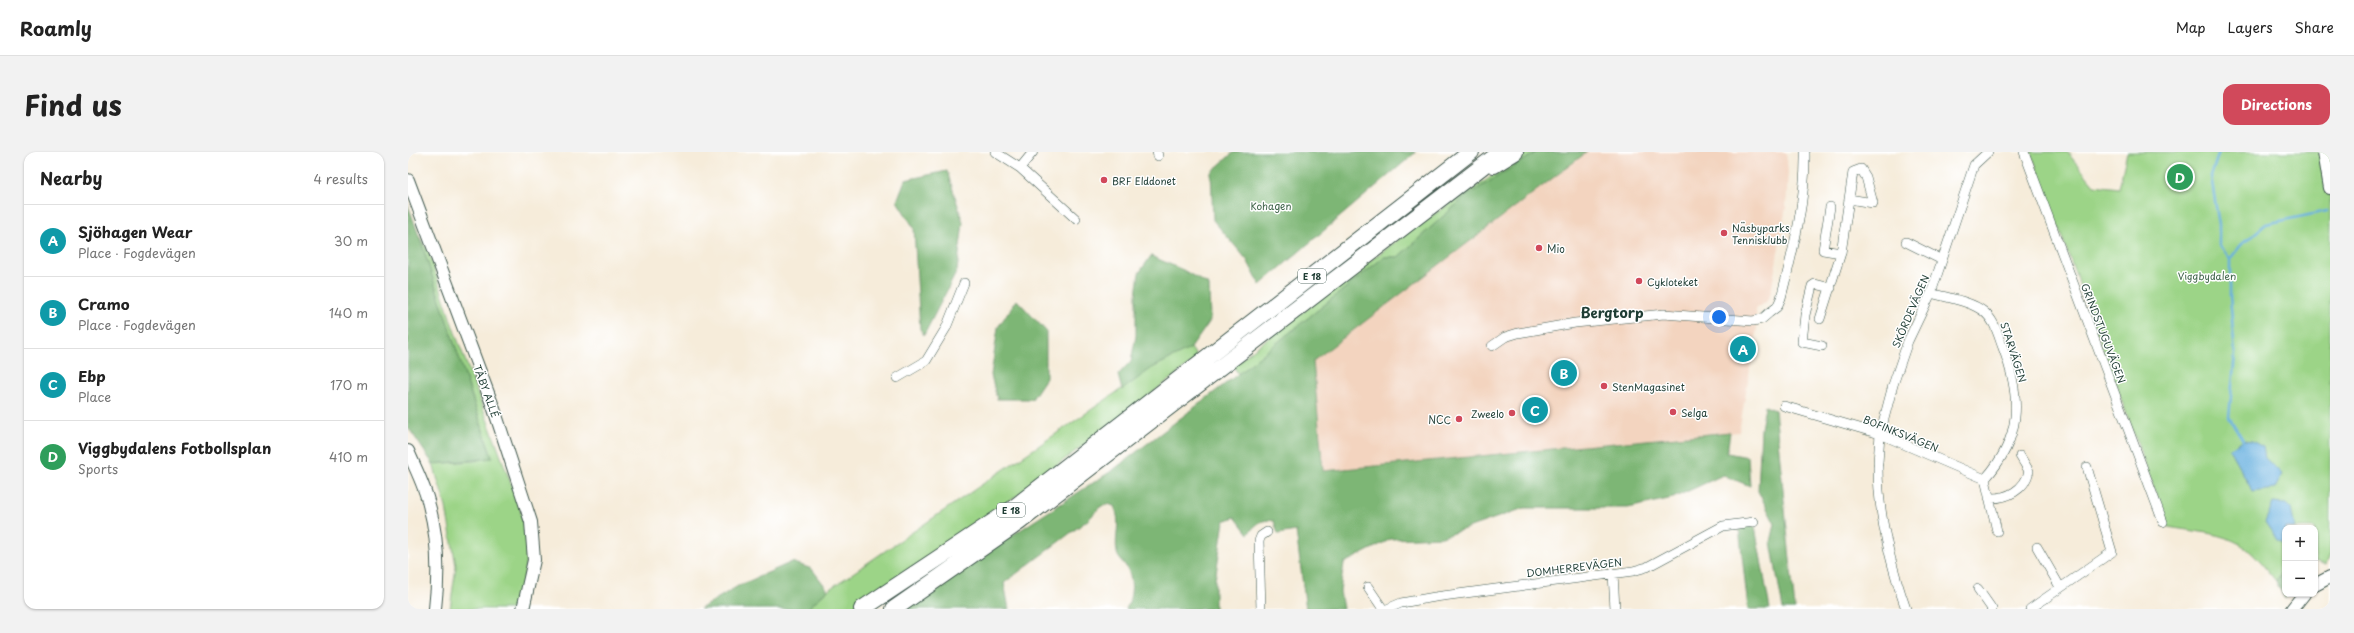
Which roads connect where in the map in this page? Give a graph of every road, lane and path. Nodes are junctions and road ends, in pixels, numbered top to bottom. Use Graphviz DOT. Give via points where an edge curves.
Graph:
graph roads {
  1 [pos="995,152"];
  2 [pos="1033,152"];
  3 [pos="1471,152"];
  4 [pos="1501,152"];
  5 [pos="1515,152"];
  6 [pos="1805,152"];
  7 [pos="1988,152"];
  8 [pos="2024,152"];
  9 [pos="2324,152"];
  10 [pos="1020,168"];
  11 [pos="408,180"];
  12 [pos="2330,188"];
  13 [pos="1849,199"];
  14 [pos="1830,207"];
  15 [pos="1076,219"];
  16 [pos="1906,242"];
  17 [pos="1841,253"];
  18 [pos="1942,260"];
  19 [pos="1356,263"];
  20 [pos="964,283"];
  21 [pos="1831,288"];
  22 [pos="1931,293"];
  23 [pos="1820,319"];
  24 [pos="1492,346"];
  25 [pos="1822,346"];
  26 [pos="897,378"];
  27 [pos="1784,406"];
  28 [pos="1880,434"];
  29 [pos="408,450"];
  30 [pos="2020,456"];
  31 [pos="2087,467"];
  32 [pos="1985,479"];
  33 [pos="1989,498"];
  34 [pos="1754,522"];
  35 [pos="2163,522"];
  36 [pos="1996,531"];
  37 [pos="1267,532"];
  38 [pos="2037,547"];
  39 [pos="1613,573"];
  40 [pos="2330,577"];
  41 [pos="2318,583"];
  42 [pos="1368,587"];
  43 [pos="2060,587"];
  44 [pos="1978,589"];
  45 [pos="2302,597"];
  46 [pos="435,609"];
  47 [pos="523,609"];
  48 [pos="862,609"];
  49 [pos="894,609"];
  50 [pos="1261,609"];
  51 [pos="1383,609"];
  52 [pos="1387,609"];
  53 [pos="1615,609"];
  54 [pos="1906,609"];
  55 [pos="1992,609"];
  56 [pos="2030,609"];
  57 [pos="2292,609"];
  1 -- 10 [label="street"];
  2 -- 10 [label="street"];
  3 -- 48 [label="highway, E 18" via="1011,510"];
  4 -- 19 [label="highway, E 18"];
  5 -- 19 [label="highway"];
  6 -- 24 [label="street" via="1805,187 1797,234 1781,298 1777,307 1762,319 1753,321 1664,314 1518,332"];
  7 -- 18 [label="street, SKÖRDEVÄGEN" via="1974,165"];
  8 -- 35 [label="street, GRINDSTUGUVÄGEN"];
  9 -- 12 [label="street"];
  10 -- 15 [label="street"];
  11 -- 47 [label="street, TÄBY ALLÉ" via="494,409 531,522 534,560"];
  13 -- 17 [label="street"];
  14 -- 17 [label="street" via="1823,250"];
  16 -- 18 [label="street"];
  17 -- 21 [label="street"];
  18 -- 22 [label="street, SKÖRDEVÄGEN"];
  19 -- 49 [label="highway, E 18" via="1019,522"];
  20 -- 26 [label="street" via="946,328 926,362"];
  21 -- 23 [label="street"];
  21 -- 25 [label="street" via="1814,284 1812,286 1805,315 1802,342"];
  22 -- 28 [label="street, SKÖRDEVÄGEN" via="1908,341"];
  22 -- 32 [label="street, STARVÄGEN" via="1973,306 1990,317 2009,366 2017,406 2011,439 2004,454"];
  27 -- 28 [label="street, BOFINKSVÄGEN"];
  28 -- 32 [label="street, BOFINKSVÄGEN"];
  28 -- 54 [label="street, SKÖRDEVÄGEN" via="1878,465 1881,513 1890,558"];
  29 -- 46 [label="street" via="429,504 433,526 437,588"];
  30 -- 33 [label="street" via="2029,471 2023,485 2008,496"];
  31 -- 43 [label="street" via="2112,552"];
  32 -- 33 [label="street"];
  33 -- 36 [label="street"];
  34 -- 39 [label="street, DOMHERREVÄGEN" via="1723,526 1647,567"];
  37 -- 50 [label="street" via="1259,540"];
  38 -- 43 [label="street"];
  39 -- 52 [label="street, DOMHERREVÄGEN" via="1435,597 1401,603"];
  39 -- 53 [label="street"];
  40 -- 41 [label="street"];
  42 -- 51 [label="street"];
  43 -- 56 [label="street"];
  44 -- 55 [label="street"];
  45 -- 57 [label="street"];
}
